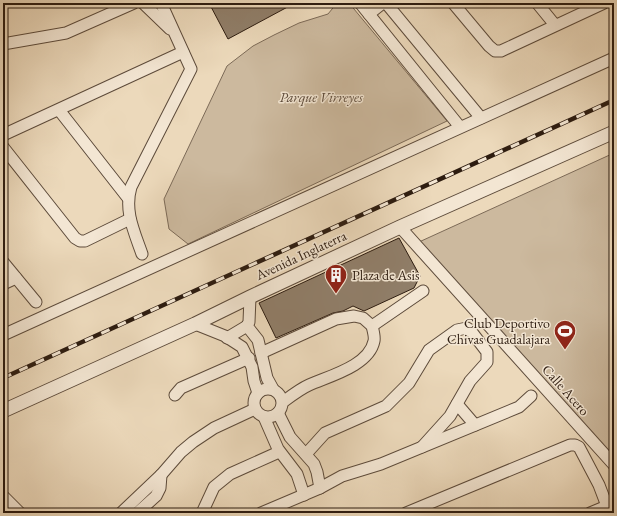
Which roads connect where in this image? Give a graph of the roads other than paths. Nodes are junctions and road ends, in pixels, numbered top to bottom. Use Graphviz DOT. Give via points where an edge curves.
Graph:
graph roads {
  1 [pos="134,3"];
  2 [pos="143,3"];
  3 [pos="161,3"];
  4 [pos="360,3"];
  5 [pos="383,3"];
  6 [pos="386,3"];
  7 [pos="452,3"];
  8 [pos="537,3"];
  9 [pos="604,3"];
  10 [pos="369,14"];
  11 [pos="555,25"];
  12 [pos="175,33"];
  13 [pos="3,44"];
  14 [pos="183,52"];
  15 [pos="614,58"];
  16 [pos="59,110"];
  17 [pos="480,118"];
  18 [pos="460,128"];
  19 [pos="614,132"];
  20 [pos="3,135"];
  21 [pos="3,147"];
  22 [pos="128,198"];
  23 [pos="130,219"];
  24 [pos="400,227"];
  25 [pos="142,254"];
  26 [pos="3,262"];
  27 [pos="16,278"];
  28 [pos="3,284"];
  29 [pos="423,291"];
  30 [pos="250,296"];
  31 [pos="36,302"];
  32 [pos="195,324"];
  33 [pos="247,326"];
  34 [pos="372,326"];
  35 [pos="3,335"];
  36 [pos="227,338"];
  37 [pos="260,353"];
  38 [pos="249,358"];
  39 [pos="272,389"];
  40 [pos="258,393"];
  41 [pos="175,395"];
  42 [pos="531,396"];
  43 [pos="283,402"];
  44 [pos="457,404"];
  45 [pos="256,409"];
  46 [pos="3,411"];
  47 [pos="278,413"];
  48 [pos="264,417"];
  49 [pos="475,425"];
  50 [pos="422,447"];
  51 [pos="279,452"];
  52 [pos="306,454"];
  53 [pos="614,465"];
  54 [pos="160,475"];
  55 [pos="320,488"];
  56 [pos="304,495"];
  57 [pos="3,496"];
  58 [pos="610,505"];
  59 [pos="206,510"];
  60 [pos="20,513"];
  61 [pos="121,513"];
  62 [pos="137,513"];
  63 [pos="261,513"];
  64 [pos="406,513"];
  65 [pos="590,513"];
  1 -- 13 [label="street" via="66,33"];
  2 -- 12 [label="street"];
  3 -- 12 [label="street"];
  4 -- 10 [label="street"];
  5 -- 10 [label="street"];
  6 -- 17 [label="street"];
  7 -- 11 [label="street" via="495,51 501,51"];
  8 -- 11 [label="street"];
  9 -- 11 [label="street"];
  10 -- 18 [label="street"];
  12 -- 14 [label="street"];
  14 -- 16 [label="street"];
  14 -- 22 [label="street" via="191,69 131,187"];
  15 -- 17 [label="street"];
  16 -- 20 [label="street"];
  16 -- 22 [label="street"];
  17 -- 18 [label="street"];
  18 -- 35 [label="street"];
  19 -- 24 [label="street, Avenida Inglaterra"];
  21 -- 23 [label="street" via="80,241"];
  22 -- 23 [label="street"];
  23 -- 25 [label="street"];
  24 -- 30 [label="street, Avenida Inglaterra"];
  24 -- 53 [label="street, Calle Acero"];
  26 -- 27 [label="street"];
  27 -- 28 [label="street"];
  27 -- 31 [label="street"];
  29 -- 34 [label="street"];
  30 -- 32 [label="street, Avenida Inglaterra"];
  30 -- 33 [label="street"];
  32 -- 36 [label="street"];
  32 -- 46 [label="street, Avenida Inglaterra"];
  33 -- 36 [label="street"];
  33 -- 37 [label="street" via="258,340"];
  34 -- 37 [label="street" via="363,318 354,316 336,319"];
  34 -- 43 [label="street" via="374,340 370,350 359,362 308,386"];
  36 -- 38 [label="street" via="242,347"];
  37 -- 39 [label="street"];
  38 -- 40 [label="street"];
  38 -- 41 [label="street" via="181,388"];
  39 -- 40 [label="street"];
  39 -- 43 [label="street" via="278,392"];
  40 -- 45 [label="street" via="254,403"];
  42 -- 49 [label="street" via="519,407"];
  43 -- 47 [label="street"];
  44 -- 49 [label="street"];
  44 -- 50 [label="street" via="450,416"];
  44 -- 52 [label="street" via="470,381 487,362 487,352 467,328 457,330 429,350 410,383 386,406 325,433"];
  45 -- 48 [label="street"];
  45 -- 54 [label="street" via="214,428 193,442"];
  47 -- 48 [label="street" via="272,417"];
  47 -- 52 [label="street" via="290,437"];
  48 -- 51 [label="street"];
  49 -- 50 [label="street"];
  50 -- 55 [label="street" via="381,464 342,476"];
  51 -- 56 [label="street" via="296,474"];
  51 -- 59 [label="street" via="230,474 214,487"];
  52 -- 55 [label="street" via="315,467"];
  54 -- 61 [label="street"];
  54 -- 62 [label="street" via="160,488 156,496"];
  55 -- 56 [label="street"];
  56 -- 63 [label="street"];
  57 -- 60 [label="street"];
  58 -- 64 [label="street" via="579,447 570,445"];
  58 -- 65 [label="street"];
}
